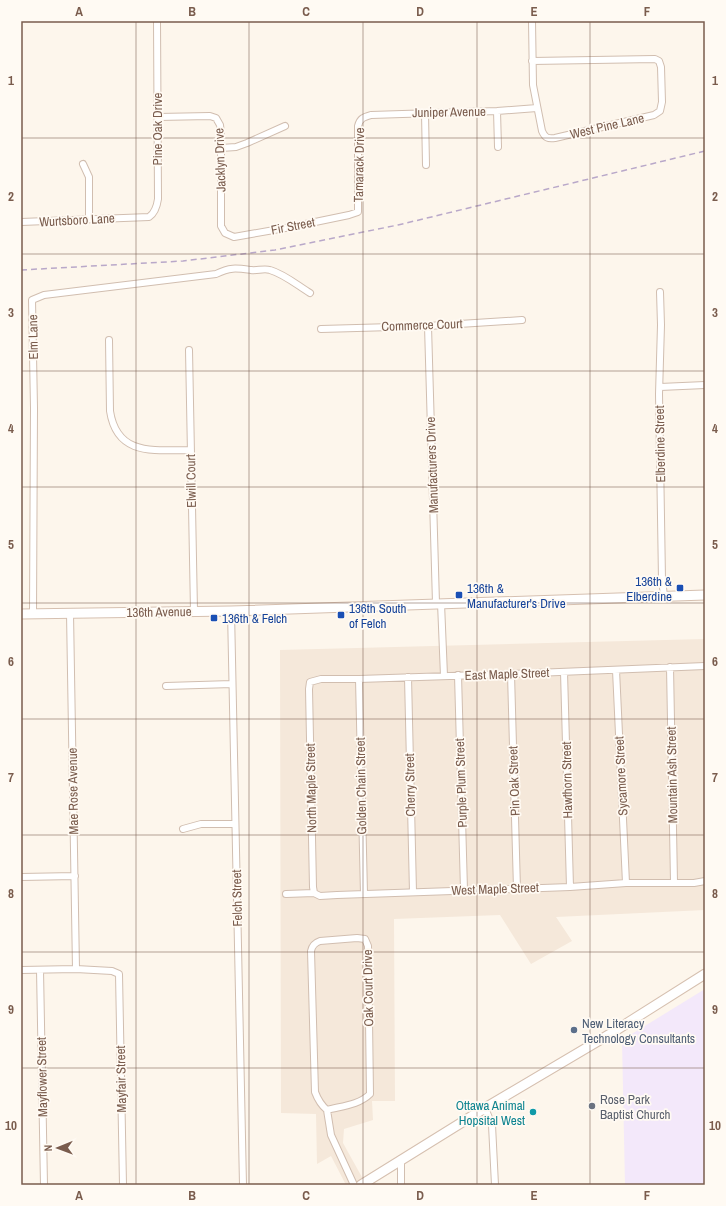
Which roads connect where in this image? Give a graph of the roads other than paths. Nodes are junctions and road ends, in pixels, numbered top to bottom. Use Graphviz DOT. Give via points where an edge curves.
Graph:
graph roads {
  1 [pos="156,21"];
  2 [pos="532,21"];
  3 [pos="532,61"];
  4 [pos="537,108"];
  5 [pos="497,111"];
  6 [pos="425,113"];
  7 [pos="158,117"];
  8 [pos="362,118"];
  9 [pos="285,126"];
  10 [pos="498,147"];
  11 [pos="221,148"];
  12 [pos="83,164"];
  13 [pos="426,165"];
  14 [pos="358,212"];
  15 [pos="133,217"];
  16 [pos="89,219"];
  17 [pos="21,222"];
  18 [pos="228,235"];
  19 [pos="660,292"];
  20 [pos="310,293"];
  21 [pos="522,320"];
  22 [pos="428,326"];
  23 [pos="321,329"];
  24 [pos="109,340"];
  25 [pos="189,350"];
  26 [pos="705,385"];
  27 [pos="660,387"];
  28 [pos="190,450"];
  29 [pos="705,595"];
  30 [pos="664,596"];
  31 [pos="439,603"];
  32 [pos="231,610"];
  33 [pos="194,611"];
  34 [pos="70,613"];
  35 [pos="21,614"];
  36 [pos="33,614"];
  37 [pos="705,666"];
  38 [pos="670,667"];
  39 [pos="616,670"];
  40 [pos="564,672"];
  41 [pos="511,674"];
  42 [pos="458,675"];
  43 [pos="444,676"];
  44 [pos="408,677"];
  45 [pos="359,679"];
  46 [pos="310,682"];
  47 [pos="232,684"];
  48 [pos="166,686"];
  49 [pos="235,824"];
  50 [pos="183,829"];
  51 [pos="74,876"];
  52 [pos="21,877"];
  53 [pos="705,881"];
  54 [pos="674,882"];
  55 [pos="626,883"];
  56 [pos="570,887"];
  57 [pos="517,889"];
  58 [pos="464,890"];
  59 [pos="413,892"];
  60 [pos="314,893"];
  61 [pos="286,894"];
  62 [pos="364,894"];
  63 [pos="76,969"];
  64 [pos="21,970"];
  65 [pos="40,970"];
  66 [pos="705,974"];
  67 [pos="485,1108"];
  68 [pos="327,1110"];
  69 [pos="401,1159"];
  70 [pos="44,1185"];
  71 [pos="123,1185"];
  72 [pos="242,1185"];
  73 [pos="354,1185"];
  74 [pos="360,1185"];
  75 [pos="401,1185"];
  76 [pos="495,1185"];
  1 -- 7 [label="street, Pine Oak Drive"];
  2 -- 3 [label="street"];
  3 -- 4 [label="street"];
  3 -- 4 [label="street, West Pine Lane" via="649,58 659,61 661,67 661,106 660,111 654,115 548,139 544,137"];
  4 -- 5 [label="street, Juniper Avenue"];
  5 -- 6 [label="street, Juniper Avenue"];
  5 -- 10 [label="street"];
  6 -- 8 [label="street, Juniper Avenue" via="371,115"];
  6 -- 13 [label="street"];
  7 -- 11 [label="street, Jacklyn Drive" via="216,118 220,125"];
  7 -- 15 [label="street, Pine Oak Drive" via="157,206 149,217"];
  8 -- 14 [label="street, Tamarack Drive" via="358,126"];
  9 -- 11 [label="street" via="242,145"];
  11 -- 18 [label="street, Jacklyn Drive" via="221,226"];
  12 -- 16 [label="street" via="89,177"];
  14 -- 18 [label="street, Fir Street" via="291,227 234,237"];
  15 -- 16 [label="street, Wurtsboro Lane"];
  16 -- 17 [label="street, Wurtsboro Lane"];
  19 -- 27 [label="street, Elberdine Street"];
  20 -- 36 [label="street, Elm Lane" via="281,274 235,267 216,274 44,295 32,300"];
  21 -- 22 [label="street, Commerce Court"];
  22 -- 23 [label="street, Commerce Court"];
  22 -- 31 [label="street, Manufacturers Drive"];
  24 -- 28 [label="street" via="110,411 118,433 130,445 144,449"];
  25 -- 28 [label="street, Elwill Court"];
  26 -- 27 [label="street"];
  27 -- 30 [label="street, Elberdine Street"];
  28 -- 33 [label="street, Elwill Court"];
  29 -- 30 [label="street, 136th Avenue"];
  30 -- 31 [label="street, 136th Avenue"];
  31 -- 32 [label="street, 136th Avenue"];
  31 -- 43 [label="street, Manufacturers Drive"];
  32 -- 33 [label="street, 136th Avenue"];
  32 -- 47 [label="street, Felch Street"];
  33 -- 34 [label="street, 136th Avenue"];
  34 -- 36 [label="street, 136th Avenue"];
  34 -- 51 [label="street, Mae Rose Avenue"];
  35 -- 36 [label="street, 136th Avenue"];
  37 -- 38 [label="street, East Maple Street"];
  38 -- 39 [label="street, East Maple Street"];
  38 -- 54 [label="street, Mountain Ash Street"];
  39 -- 40 [label="street, East Maple Street"];
  39 -- 55 [label="street, Sycamore Street"];
  40 -- 41 [label="street, East Maple Street"];
  40 -- 56 [label="street, Hawthorn Street"];
  41 -- 42 [label="street, East Maple Street"];
  41 -- 57 [label="street, Pin Oak Street"];
  42 -- 43 [label="street, East Maple Street"];
  42 -- 58 [label="street, Purple Plum Street"];
  43 -- 44 [label="street, East Maple Street"];
  44 -- 45 [label="street, East Maple Street"];
  44 -- 59 [label="street, Cherry Street"];
  45 -- 46 [label="street, East Maple Street" via="321,679"];
  45 -- 62 [label="street, Golden Chain Street"];
  46 -- 60 [label="street, North Maple Street"];
  47 -- 48 [label="street"];
  47 -- 49 [label="street, Felch Street"];
  49 -- 50 [label="street" via="201,824"];
  49 -- 72 [label="street, Felch Street"];
  51 -- 52 [label="street"];
  51 -- 63 [label="street, Mae Rose Avenue"];
  53 -- 54 [label="street, West Maple Street"];
  54 -- 55 [label="street, West Maple Street"];
  55 -- 56 [label="street, West Maple Street"];
  56 -- 57 [label="street, West Maple Street"];
  57 -- 58 [label="street, West Maple Street"];
  58 -- 59 [label="street, West Maple Street"];
  59 -- 62 [label="street, West Maple Street"];
  60 -- 61 [label="street, West Maple Street"];
  60 -- 62 [label="street, West Maple Street" via="320,896"];
  63 -- 65 [label="street"];
  63 -- 71 [label="street, Mayfair Street" via="112,971 119,974"];
  64 -- 65 [label="street"];
  65 -- 70 [label="street, Mayflower Street"];
  66 -- 67 [label="street"];
  67 -- 69 [label="street"];
  67 -- 76 [label="street" via="492,1125"];
  68 -- 68 [label="street, Oak Court Drive" via="357,1103 370,1094 368,946 365,940 357,938 320,941 315,943 311,951 315,1092 321,1105"];
  68 -- 73 [label="street, Oak Court Drive" via="331,1135"];
  69 -- 74 [label="street"];
  69 -- 75 [label="street"];
}
